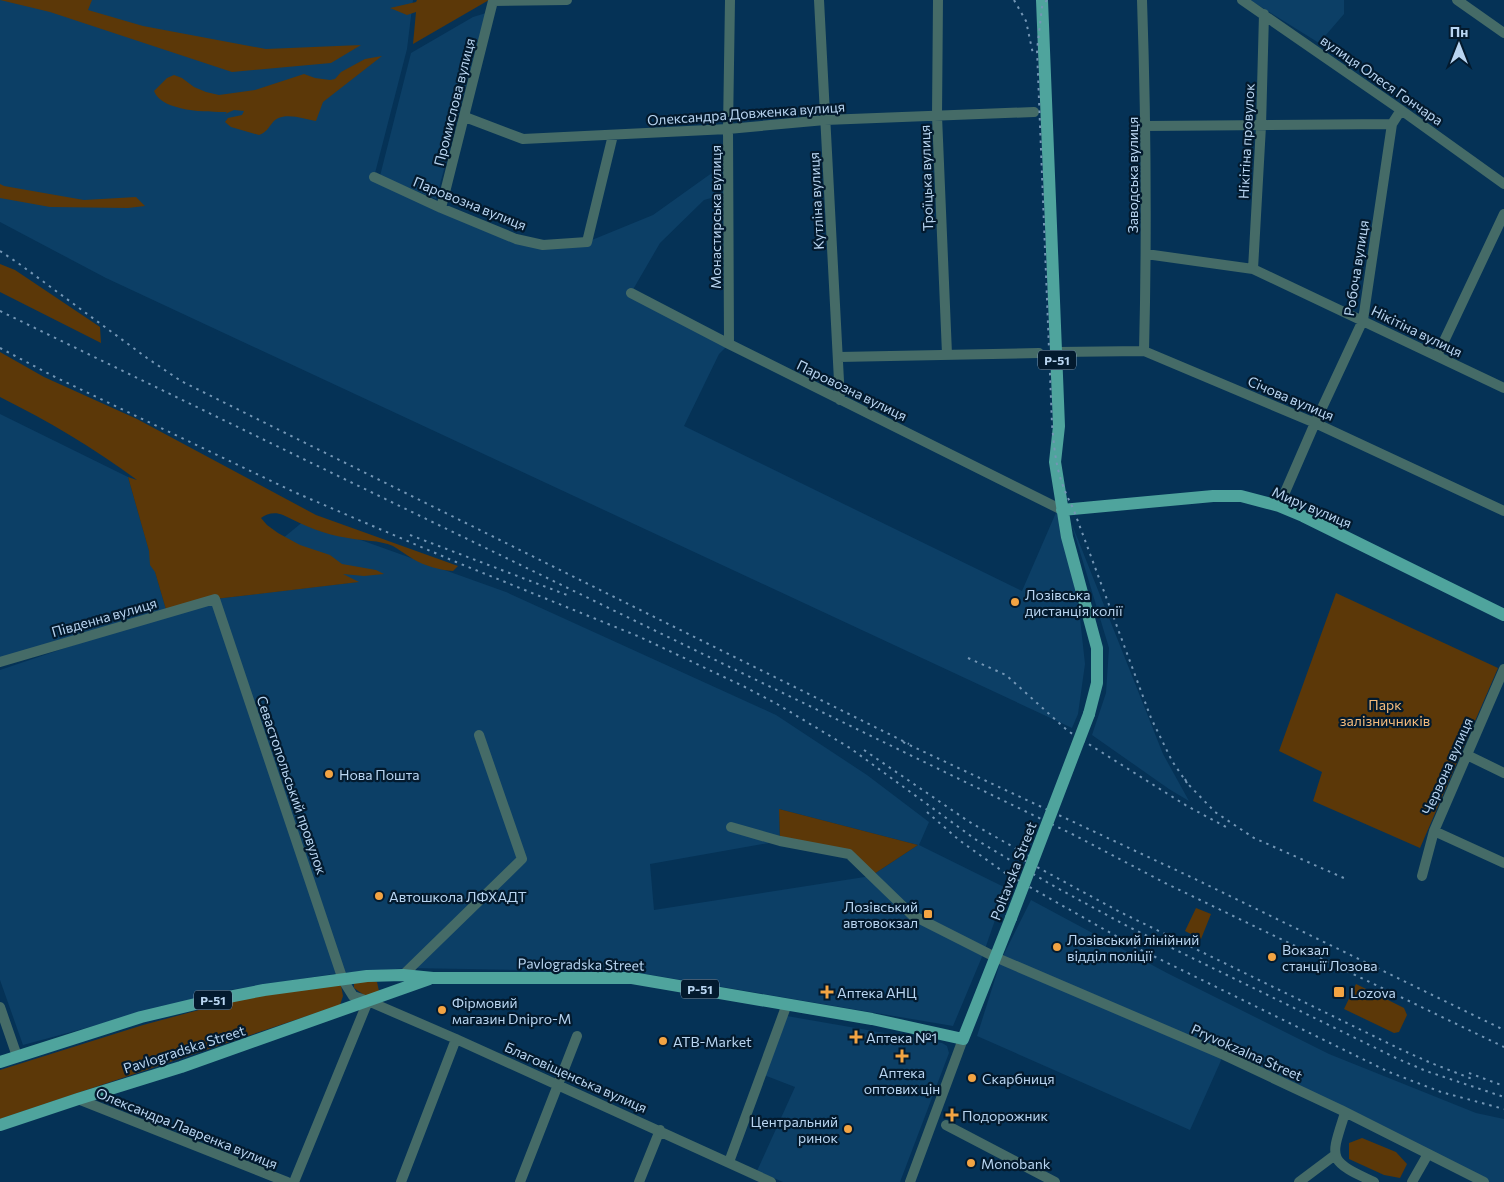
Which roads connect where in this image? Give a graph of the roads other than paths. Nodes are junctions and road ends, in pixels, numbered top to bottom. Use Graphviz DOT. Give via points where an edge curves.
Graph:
graph roads {
  1 [pos="567,0"];
  2 [pos="730,0"];
  3 [pos="819,0"];
  4 [pos="938,0"];
  5 [pos="1042,0"];
  6 [pos="1142,0"];
  7 [pos="1242,0"];
  8 [pos="1457,0"];
  9 [pos="493,1"];
  10 [pos="1264,14"];
  11 [pos="1504,33"];
  12 [pos="1401,110"];
  13 [pos="1034,112"];
  14 [pos="938,116"];
  15 [pos="465,117"];
  16 [pos="825,120"];
  17 [pos="1392,124"];
  18 [pos="1146,126"];
  19 [pos="1261,126"];
  20 [pos="728,129"];
  21 [pos="613,136"];
  22 [pos="374,177"];
  23 [pos="1504,184"];
  24 [pos="441,208"];
  25 [pos="1504,214"];
  26 [pos="1146,254"];
  27 [pos="1252,269"];
  28 [pos="630,293"];
  29 [pos="1363,320"];
  30 [pos="729,344"];
  31 [pos="1144,350"];
  32 [pos="1057,352"];
  33 [pos="1040,353"];
  34 [pos="947,354"];
  35 [pos="1436,356"];
  36 [pos="839,357"];
  37 [pos="1504,388"];
  38 [pos="840,400"];
  39 [pos="1315,422"];
  40 [pos="1279,506"];
  41 [pos="1062,510"];
  42 [pos="1504,511"];
  43 [pos="215,598"];
  44 [pos="1504,614"];
  45 [pos="0,662"];
  46 [pos="1504,669"];
  47 [pos="1500,687"];
  48 [pos="479,735"];
  49 [pos="1466,756"];
  50 [pos="1504,773"];
  51 [pos="731,827"];
  52 [pos="1434,831"];
  53 [pos="1504,863"];
  54 [pos="1422,876"];
  55 [pos="995,957"];
  56 [pos="402,975"];
  57 [pos="433,978"];
  58 [pos="343,980"];
  59 [pos="368,1001"];
  60 [pos="787,1004"];
  61 [pos="0,1007"];
  62 [pos="577,1036"];
  63 [pos="456,1038"];
  64 [pos="962,1039"];
  65 [pos="17,1056"];
  66 [pos="0,1062"];
  67 [pos="558,1084"];
  68 [pos="78,1099"];
  69 [pos="1345,1113"];
  70 [pos="0,1125"];
  71 [pos="946,1126"];
  72 [pos="660,1130"];
  73 [pos="1428,1154"];
  74 [pos="1335,1155"];
  75 [pos="729,1162"];
  76 [pos="287,1182"];
  77 [pos="294,1182"];
  78 [pos="401,1182"];
  79 [pos="520,1182"];
  80 [pos="639,1182"];
  81 [pos="771,1182"];
  82 [pos="910,1182"];
  83 [pos="1055,1182"];
  84 [pos="1299,1182"];
  85 [pos="1374,1182"];
  86 [pos="1412,1182"];
  87 [pos="1484,1182"];
  1 -- 9 [label="street"];
  2 -- 20 [label="street, Монастирська вулиця"];
  3 -- 16 [label="street, Кутліна вулиця"];
  4 -- 14 [label="street, Троїцька вулиця"];
  5 -- 32 [label="main road, Р-51"];
  6 -- 18 [label="street, Заводська вулиця"];
  7 -- 10 [label="street, вулиця Олеся Гончара"];
  8 -- 11 [label="street"];
  9 -- 15 [label="street, Промислова вулиця"];
  10 -- 12 [label="street, вулиця Олеся Гончара"];
  10 -- 19 [label="street, Нікітіна провулок"];
  12 -- 17 [label="street, Робоча вулиця"];
  12 -- 23 [label="street, вулиця Олеся Гончара"];
  13 -- 14 [label="street, Олександра Довженка вулиця"];
  14 -- 16 [label="street, Олександра Довженка вулиця"];
  14 -- 34 [label="street, Троїцька вулиця"];
  15 -- 21 [label="street, Олександра Довженка вулиця" via="523,139"];
  15 -- 24 [label="street, Промислова вулиця"];
  16 -- 20 [label="street, Олександра Довженка вулиця"];
  16 -- 36 [label="street, Кутліна вулиця"];
  17 -- 19 [label="street"];
  17 -- 29 [label="street, Робоча вулиця"];
  18 -- 19 [label="street"];
  18 -- 26 [label="street, Заводська вулиця"];
  19 -- 27 [label="street, Нікітіна провулок"];
  20 -- 21 [label="street, Олександра Довженка вулиця"];
  20 -- 30 [label="street, Монастирська вулиця"];
  21 -- 24 [label="street, Паровозна вулиця" via="587,242 543,245 525,241"];
  22 -- 24 [label="street, Паровозна вулиця"];
  25 -- 35 [label="street"];
  26 -- 27 [label="street, Нікітіна вулиця"];
  26 -- 31 [label="street, Заводська вулиця"];
  27 -- 29 [label="street, Нікітіна вулиця"];
  28 -- 30 [label="street, Паровозна вулиця"];
  29 -- 35 [label="street, Нікітіна вулиця"];
  29 -- 39 [label="street, Робоча вулиця"];
  30 -- 38 [label="street, Паровозна вулиця"];
  31 -- 32 [label="street, Січова вулиця"];
  31 -- 39 [label="street, Січова вулиця"];
  32 -- 41 [label="main road, Р-51" via="1060,426 1055,462"];
  33 -- 34 [label="street"];
  34 -- 36 [label="street"];
  35 -- 37 [label="street, Нікітіна вулиця"];
  36 -- 38 [label="street, Кутліна вулиця"];
  38 -- 41 [label="street, Паровозна вулиця"];
  39 -- 40 [label="street, Робоча вулиця"];
  39 -- 42 [label="street, Січова вулиця"];
  40 -- 41 [label="main road, Миру вулиця" via="1242,496 1213,496"];
  40 -- 44 [label="main road, Миру вулиця"];
  41 -- 55 [label="main road, Poltavska Street / Р-51, bridge" via="1097,648 1097,683 1089,714"];
  43 -- 45 [label="street, Південна вулиця"];
  43 -- 58 [label="street, Севастопольський провулок"];
  46 -- 47 [label="street, Червона вулиця"];
  47 -- 49 [label="street, Червона вулиця"];
  48 -- 56 [label="street" via="522,859"];
  49 -- 50 [label="street"];
  49 -- 52 [label="street, Червона вулиця"];
  51 -- 55 [label="street, Pryvokzalna Street" via="780,841 849,854 912,915"];
  52 -- 53 [label="street"];
  52 -- 54 [label="street, Червона вулиця"];
  55 -- 64 [label="main road, Poltavska Street / Р-51"];
  55 -- 69 [label="street, Pryvokzalna Street" via="1224,1056"];
  56 -- 57 [label="main road, Pavlogradska Street / Р-51"];
  56 -- 58 [label="main road, Pavlogradska Street / Р-51"];
  57 -- 59 [label="main road, Pavlogradska Street / Р-51"];
  57 -- 60 [label="main road, Pavlogradska Street / Р-51" via="632,978"];
  58 -- 59 [label="street, Благовіщенська вулиця" via="353,996"];
  58 -- 65 [label="main road, Pavlogradska Street / Р-51" via="208,1001 141,1017"];
  59 -- 63 [label="street, Благовіщенська вулиця"];
  59 -- 68 [label="main road, Pavlogradska Street / Р-51" via="181,1068"];
  59 -- 77 [label="street"];
  60 -- 64 [label="main road, Pavlogradska Street / Р-51"];
  60 -- 75 [label="street"];
  61 -- 65 [label="street"];
  62 -- 67 [label="street"];
  63 -- 67 [label="street, Благовіщенська вулиця"];
  63 -- 78 [label="street"];
  64 -- 82 [label="street"];
  65 -- 66 [label="main road, Pavlogradska Street / Р-51"];
  67 -- 72 [label="street, Благовіщенська вулиця"];
  67 -- 79 [label="street"];
  68 -- 70 [label="main road, Pavlogradska Street / Р-51"];
  68 -- 76 [label="street, Олександра Лавренка вулиця"];
  69 -- 73 [label="street, Pryvokzalna Street"];
  69 -- 74 [label="street" via="1335,1144"];
  71 -- 83 [label="street"];
  72 -- 75 [label="street, Благовіщенська вулиця"];
  72 -- 80 [label="street"];
  73 -- 86 [label="street"];
  73 -- 87 [label="street, Pryvokzalna Street"];
  74 -- 84 [label="street"];
  74 -- 85 [label="street" via="1344,1168"];
  75 -- 81 [label="street, Благовіщенська вулиця"];
}
